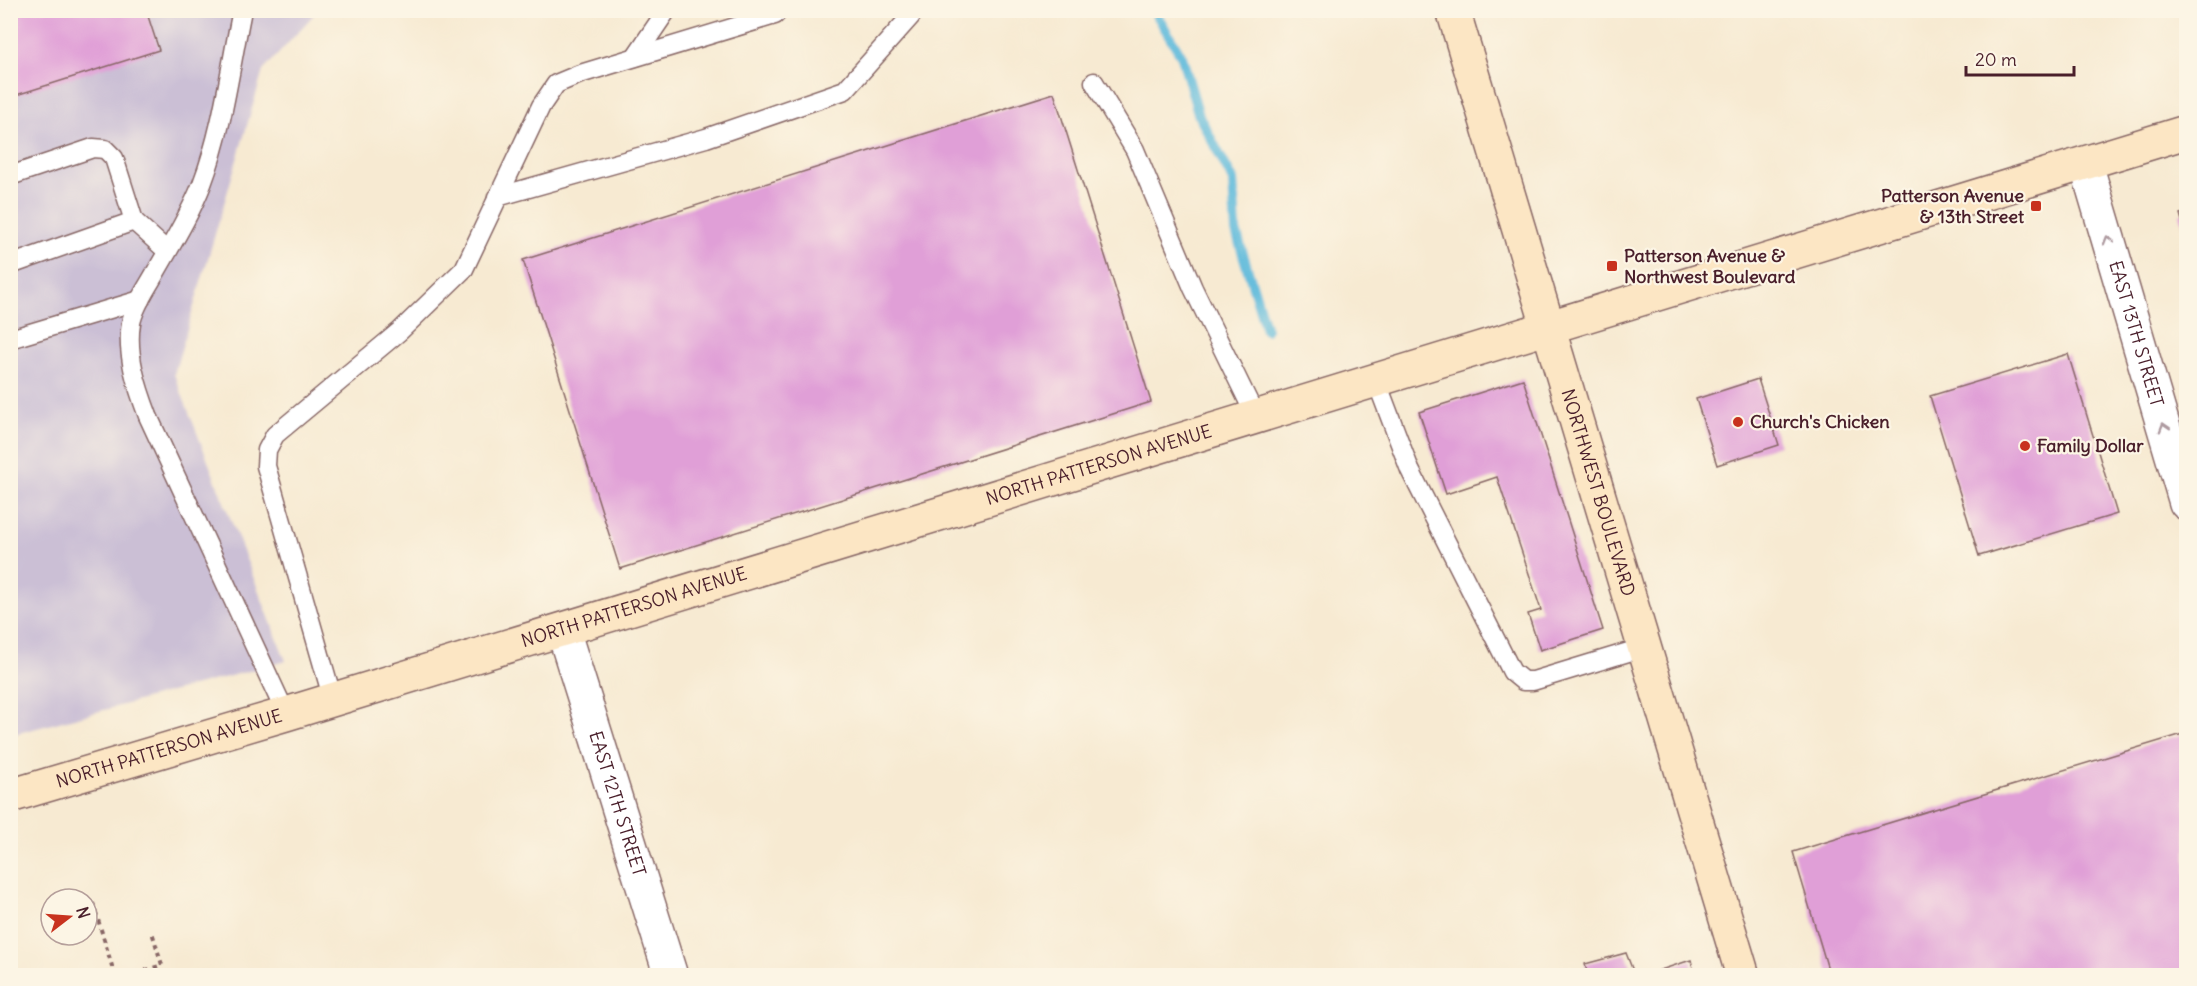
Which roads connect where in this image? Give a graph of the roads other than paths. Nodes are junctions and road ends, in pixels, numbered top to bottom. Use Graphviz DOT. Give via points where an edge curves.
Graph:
graph roads {
  1 [pos="242,10"];
  2 [pos="667,10"];
  3 [pos="779,10"];
  4 [pos="913,10"];
  5 [pos="1453,10"];
  6 [pos="635,57"];
  7 [pos="1094,82"];
  8 [pos="2187,132"];
  9 [pos="2086,164"];
  10 [pos="10,176"];
  11 [pos="497,197"];
  12 [pos="134,221"];
  13 [pos="167,251"];
  14 [pos="10,265"];
  15 [pos="140,300"];
  16 [pos="1549,328"];
  17 [pos="10,339"];
  18 [pos="1376,380"];
  19 [pos="1256,417"];
  20 [pos="2187,503"];
  21 [pos="563,630"];
  22 [pos="1645,647"];
  23 [pos="333,700"];
  24 [pos="286,714"];
  25 [pos="10,796"];
  26 [pos="671,975"];
  27 [pos="1743,975"];
  1 -- 13 [label="lane" via="215,145 202,184"];
  2 -- 6 [label="lane"];
  3 -- 6 [label="lane" via="774,15"];
  4 -- 11 [label="lane" via="845,90 706,138"];
  5 -- 16 [label="main road, NORTHWEST BOULEVARD"];
  6 -- 11 [label="lane" via="556,84 541,106"];
  7 -- 19 [label="lane" via="1135,150 1193,288"];
  8 -- 9 [label="main road, NORTH PATTERSON AVENUE"];
  9 -- 16 [label="main road, NORTH PATTERSON AVENUE"];
  20 -- 9 [label="street, EAST 13TH STREET, one-way"];
  10 -- 12 [label="lane" via="93,148 105,149 114,158"];
  11 -- 23 [label="lane" via="464,269 400,332 275,435 267,450 266,466"];
  12 -- 13 [label="lane"];
  12 -- 14 [label="lane"];
  13 -- 15 [label="lane"];
  15 -- 17 [label="lane"];
  15 -- 24 [label="lane" via="132,322 131,356 137,387"];
  16 -- 18 [label="main road, NORTH PATTERSON AVENUE"];
  16 -- 22 [label="main road, NORTHWEST BOULEVARD"];
  18 -- 19 [label="main road, NORTH PATTERSON AVENUE"];
  18 -- 22 [label="lane" via="1410,471 1512,672 1523,681 1533,681"];
  19 -- 21 [label="main road, NORTH PATTERSON AVENUE"];
  21 -- 23 [label="main road, NORTH PATTERSON AVENUE"];
  21 -- 26 [label="street, EAST 12TH STREET"];
  22 -- 27 [label="main road, NORTHWEST BOULEVARD"];
  23 -- 24 [label="main road, NORTH PATTERSON AVENUE"];
  24 -- 25 [label="main road, NORTH PATTERSON AVENUE"];
}
